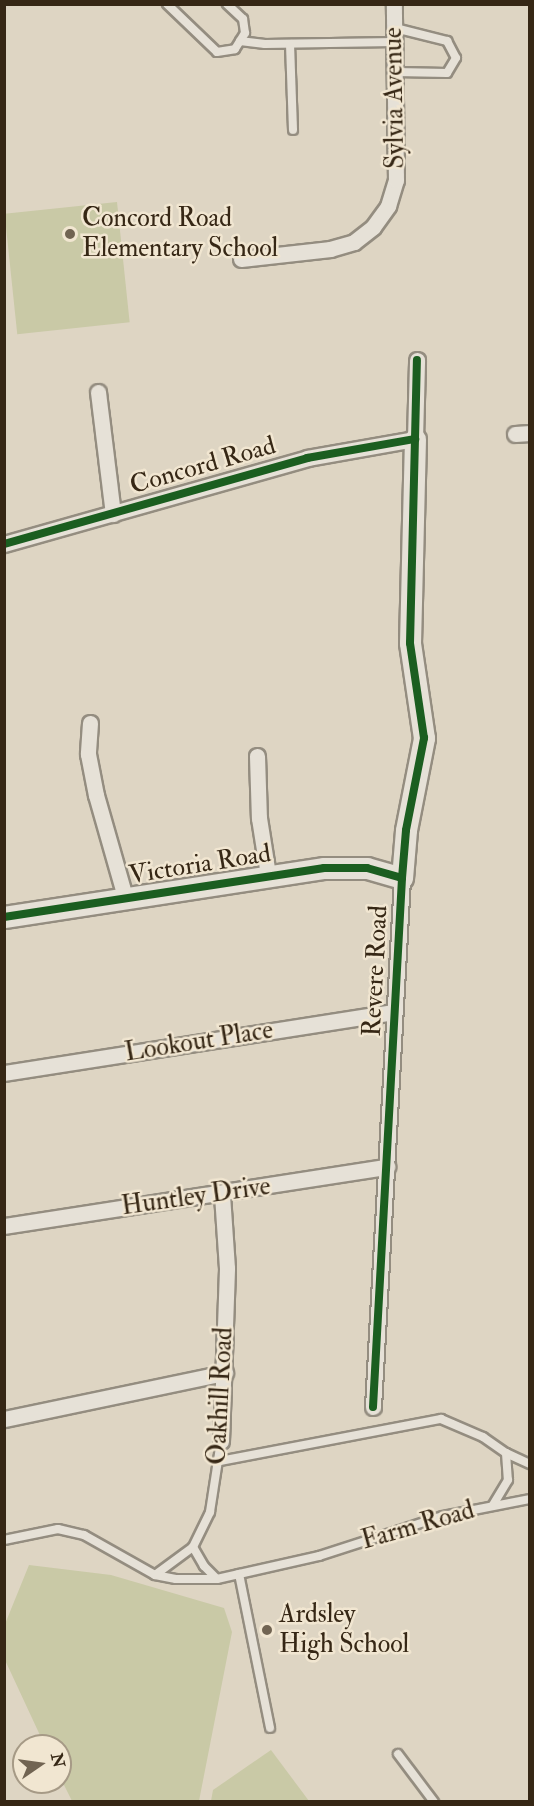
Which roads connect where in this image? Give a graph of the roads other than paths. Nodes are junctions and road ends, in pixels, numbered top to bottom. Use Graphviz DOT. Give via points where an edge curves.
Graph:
graph roads {
  1 [pos="167,4"];
  2 [pos="228,4"];
  3 [pos="394,4"];
  4 [pos="395,35"];
  5 [pos="240,40"];
  6 [pos="290,44"];
  7 [pos="396,72"];
  8 [pos="293,129"];
  9 [pos="242,259"];
  10 [pos="417,360"];
  11 [pos="98,392"];
  12 [pos="415,439"];
  13 [pos="113,514"];
  14 [pos="4,544"];
  15 [pos="90,723"];
  16 [pos="257,756"];
  17 [pos="268,875"];
  18 [pos="402,878"];
  19 [pos="126,897"];
  20 [pos="4,917"];
  21 [pos="394,1012"];
  22 [pos="4,1073"];
  23 [pos="387,1167"];
  24 [pos="222,1195"];
  25 [pos="4,1226"];
  26 [pos="225,1373"];
  27 [pos="373,1407"];
  28 [pos="4,1419"];
  29 [pos="221,1441"];
  30 [pos="506,1453"];
  31 [pos="220,1461"];
  32 [pos="530,1464"];
  33 [pos="530,1499"];
  34 [pos="493,1505"];
  35 [pos="4,1540"];
  36 [pos="194,1546"];
  37 [pos="239,1574"];
  38 [pos="155,1575"];
  39 [pos="217,1579"];
  40 [pos="270,1728"];
  41 [pos="398,1754"];
  42 [pos="434,1802"];
  1 -- 5 [label="lane" via="217,52 235,49"];
  2 -- 5 [label="lane" via="243,19 245,33"];
  3 -- 4 [label="street, Sylvia Avenue"];
  4 -- 6 [label="lane"];
  4 -- 7 [label="street, Sylvia Avenue"];
  4 -- 7 [label="lane" via="447,41 454,47 456,58 447,73"];
  5 -- 6 [label="lane"];
  6 -- 8 [label="lane"];
  7 -- 9 [label="street, Sylvia Avenue" via="396,180 388,206 373,227 354,242 330,249"];
  10 -- 12 [label="street, Revere Road"];
  11 -- 13 [label="street"];
  12 -- 13 [label="street, Concord Road" via="307,458"];
  12 -- 18 [label="street, Revere Road" via="410,642 423,738 406,830"];
  13 -- 14 [label="street, Concord Road"];
  15 -- 19 [label="street" via="88,754 92,775"];
  16 -- 17 [label="street" via="259,818"];
  17 -- 18 [label="street, Victoria Road" via="324,868 367,868"];
  17 -- 19 [label="street, Victoria Road"];
  18 -- 21 [label="street, Revere Road"];
  19 -- 20 [label="street, Victoria Road"];
  21 -- 22 [label="street, Lookout Place"];
  21 -- 23 [label="street, Revere Road"];
  23 -- 24 [label="street, Huntley Drive"];
  23 -- 27 [label="street, Revere Road"];
  24 -- 25 [label="street, Huntley Drive"];
  24 -- 26 [label="street, Oakhill Road" via="228,1268"];
  26 -- 28 [label="street"];
  26 -- 29 [label="street, Oakhill Road"];
  29 -- 31 [label="lane, Oakhill Road"];
  30 -- 31 [label="lane" via="483,1437 441,1419"];
  30 -- 32 [label="lane"];
  30 -- 34 [label="lane, Farm Road" via="508,1480"];
  31 -- 36 [label="lane, Oakhill Road" via="210,1512"];
  33 -- 34 [label="lane"];
  34 -- 37 [label="lane, Farm Road" via="443,1516 319,1556"];
  35 -- 38 [label="lane, Farm Road" via="58,1530 84,1535"];
  36 -- 38 [label="lane, Oakhill Road"];
  36 -- 39 [label="lane" via="204,1566"];
  37 -- 39 [label="lane, Farm Road"];
  37 -- 40 [label="lane"];
  38 -- 39 [label="lane, Farm Road" via="176,1580"];
  41 -- 42 [label="lane"];
}
